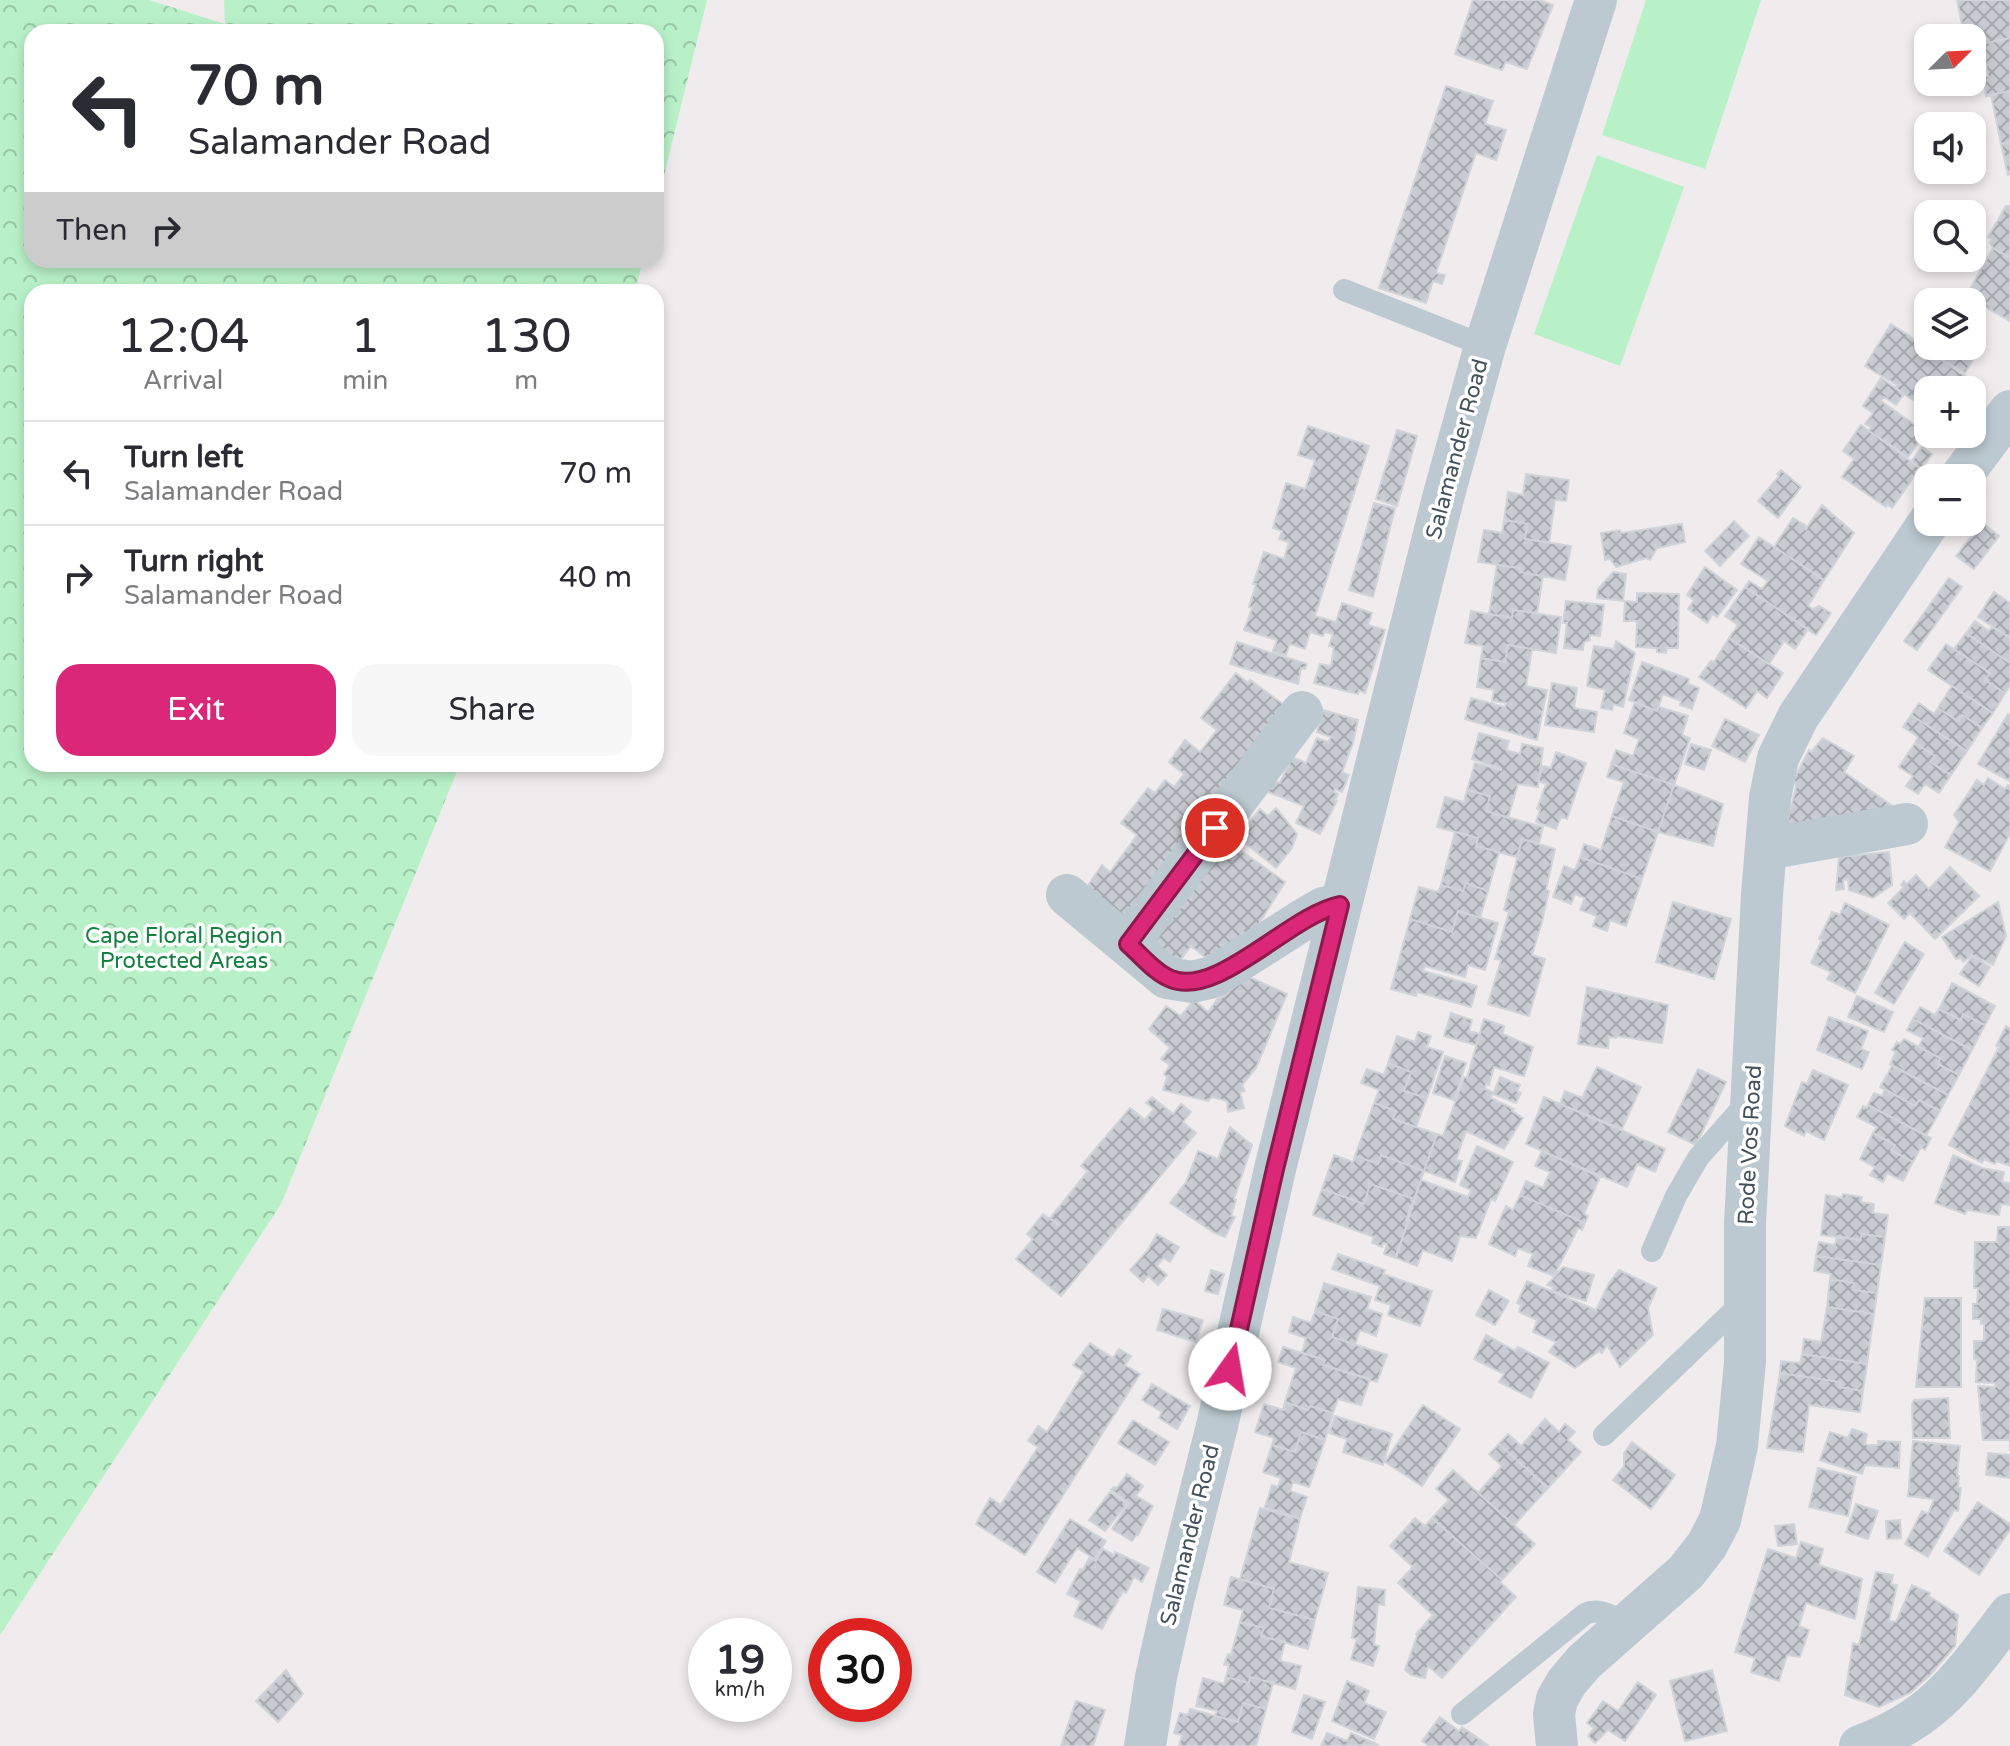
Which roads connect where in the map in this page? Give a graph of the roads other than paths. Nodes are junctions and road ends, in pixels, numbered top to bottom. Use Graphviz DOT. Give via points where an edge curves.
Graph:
graph roads {
  1 [pos="1596,0"];
  2 [pos="1344,290"];
  3 [pos="1485,346"];
  4 [pos="2010,411"];
  5 [pos="1970,464"];
  6 [pos="1920,536"];
  7 [pos="1302,712"];
  8 [pos="1907,824"];
  9 [pos="1766,849"];
  10 [pos="1067,895"];
  11 [pos="1340,905"];
  12 [pos="1128,944"];
  13 [pos="1753,1096"];
  14 [pos="1652,1251"];
  15 [pos="1745,1300"];
  16 [pos="1604,1435"];
  17 [pos="2010,1614"];
  18 [pos="1627,1623"];
  19 [pos="1462,1714"];
  20 [pos="1145,1746"];
  21 [pos="1557,1746"];
  22 [pos="1860,1746"];
  1 -- 3 [label="street, Salamander Road"];
  2 -- 3 [label="lane"];
  3 -- 11 [label="street, Salamander Road"];
  4 -- 5 [label="street"];
  6 -- 9 [label="street, Rode Vos Road" via="1798,717 1778,758"];
  7 -- 12 [label="street"];
  8 -- 9 [label="street"];
  9 -- 13 [label="street, Rode Vos Road"];
  10 -- 12 [label="street"];
  11 -- 12 [label="street" via="1323,908 1200,981 1167,978"];
  11 -- 20 [label="street, Salamander Road" via="1174,1597"];
  13 -- 14 [label="lane" via="1698,1158"];
  13 -- 15 [label="street, Rode Vos Road"];
  15 -- 16 [label="lane"];
  15 -- 18 [label="street, Rode Vos Road" via="1737,1446 1720,1520 1686,1572"];
  17 -- 22 [label="street" via="1947,1694 1918,1718"];
  18 -- 19 [label="lane" via="1593,1610 1585,1614"];
  18 -- 21 [label="street, Rode Vos Road" via="1584,1662 1557,1699"];
}
